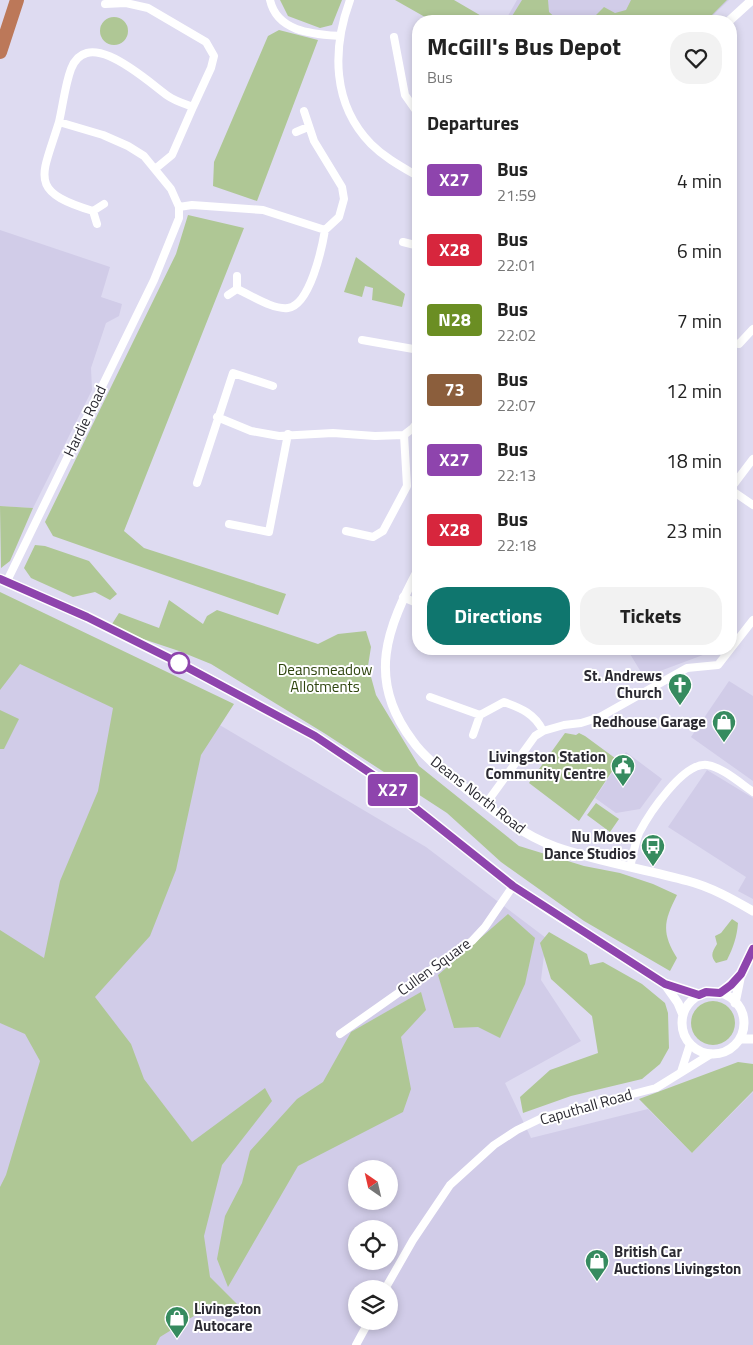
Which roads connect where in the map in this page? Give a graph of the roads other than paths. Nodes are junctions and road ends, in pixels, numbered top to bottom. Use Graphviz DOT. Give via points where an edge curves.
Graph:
graph roads {
  1 [pos="17,0"];
  2 [pos="270,0"];
  3 [pos="350,0"];
  4 [pos="752,0"];
  5 [pos="126,1"];
  6 [pos="105,4"];
  7 [pos="736,15"];
  8 [pos="339,36"];
  9 [pos="394,37"];
  10 [pos="0,52"];
  11 [pos="412,104"];
  12 [pos="193,107"];
  13 [pos="304,111"];
  14 [pos="59,122"];
  15 [pos="308,127"];
  16 [pos="296,132"];
  17 [pos="155,169"];
  18 [pos="412,173"];
  19 [pos="104,204"];
  20 [pos="179,206"];
  21 [pos="93,211"];
  22 [pos="97,224"];
  23 [pos="324,230"];
  24 [pos="403,242"];
  25 [pos="412,244"];
  26 [pos="237,276"];
  27 [pos="237,289"];
  28 [pos="228,295"];
  29 [pos="753,329"];
  30 [pos="362,340"];
  31 [pos="737,344"];
  32 [pos="412,349"];
  33 [pos="273,386"];
  34 [pos="217,417"];
  35 [pos="412,429"];
  36 [pos="288,434"];
  37 [pos="404,435"];
  38 [pos="753,459"];
  39 [pos="737,481"];
  40 [pos="197,483"];
  41 [pos="737,493"];
  42 [pos="753,505"];
  43 [pos="229,524"];
  44 [pos="346,531"];
  45 [pos="4,580"];
  46 [pos="412,581"];
  47 [pos="403,597"];
  48 [pos="412,601"];
  49 [pos="753,620"];
  50 [pos="737,641"];
  51 [pos="726,655"];
  52 [pos="430,697"];
  53 [pos="480,715"];
  54 [pos="544,730"];
  55 [pos="473,735"];
  56 [pos="753,792"];
  57 [pos="485,805"];
  58 [pos="630,867"];
  59 [pos="513,886"];
  60 [pos="753,911"];
  61 [pos="753,949"];
  62 [pos="741,974"];
  63 [pos="665,984"];
  64 [pos="720,993"];
  65 [pos="699,995"];
  66 [pos="735,1004"];
  67 [pos="683,1015"];
  68 [pos="745,1019"];
  69 [pos="753,1027"];
  70 [pos="340,1034"];
  71 [pos="741,1039"];
  72 [pos="753,1039"];
  73 [pos="690,1044"];
  74 [pos="711,1054"];
  75 [pos="681,1072"];
  76 [pos="391,1280"];
  77 [pos="364,1330"];
  78 [pos="356,1345"];
  1 -- 10 [label="highway"];
  2 -- 8 [label="street" via="285,24 310,33"];
  3 -- 8 [label="street"];
  4 -- 7 [label="street"];
  5 -- 6 [label="street"];
  5 -- 12 [label="street" via="148,8 211,48 214,56 211,68"];
  8 -- 18 [label="street" via="337,63 340,89 357,127 371,144"];
  9 -- 11 [label="street" via="405,94"];
  12 -- 14 [label="street" via="169,97 128,66 98,53 84,55 71,68"];
  12 -- 17 [label="street" via="172,155"];
  13 -- 15 [label="street"];
  14 -- 17 [label="street" via="128,146 144,156"];
  14 -- 21 [label="street" via="43,180 49,192"];
  15 -- 16 [label="street"];
  15 -- 23 [label="street" via="342,186 344,199 339,217"];
  17 -- 20 [label="street" via="171,189"];
  19 -- 21 [label="street"];
  20 -- 23 [label="street" via="264,210"];
  20 -- 45 [label="street, Hardie Road" via="179,218 163,261"];
  21 -- 22 [label="street"];
  23 -- 27 [label="street" via="322,250 312,278 295,306 282,308"];
  24 -- 25 [label="street"];
  26 -- 27 [label="street"];
  27 -- 28 [label="street"];
  29 -- 31 [label="street"];
  30 -- 32 [label="street"];
  33 -- 34 [label="street" via="233,372"];
  34 -- 36 [label="street" via="251,431 279,436"];
  34 -- 40 [label="street"];
  35 -- 37 [label="street"];
  36 -- 37 [label="street"];
  36 -- 43 [label="street" via="269,532"];
  37 -- 44 [label="street" via="408,486 383,531 374,537"];
  38 -- 39 [label="street"];
  41 -- 42 [label="street"];
  45 -- 59 [label="street" via="179,663 315,736 376,777"];
  46 -- 47 [label="street, Deans North Road"];
  47 -- 48 [label="street"];
  47 -- 57 [label="street, Deans North Road" via="387,640 385,669 390,699 412,741"];
  49 -- 50 [label="street"];
  51 -- 54 [label="street" via="718,665 687,668 600,717"];
  52 -- 53 [label="street" via="448,707"];
  53 -- 54 [label="street" via="504,702 524,710 539,721"];
  53 -- 55 [label="street"];
  54 -- 57 [label="street" via="528,744"];
  56 -- 58 [label="street" via="707,765 695,766 683,773 639,834"];
  57 -- 58 [label="street, Deans North Road" via="525,833 555,847"];
  58 -- 60 [label="street, Deans North Road" via="690,881 726,895"];
  59 -- 63 [label="street"];
  59 -- 70 [label="street, Cullen Square" via="486,927 472,941"];
  61 -- 62 [label="street"];
  62 -- 64 [label="street"];
  62 -- 66 [label="street"];
  63 -- 65 [label="street"];
  63 -- 67 [label="street"];
  64 -- 65 [label="street"];
  64 -- 66 [label="street"];
  65 -- 67 [label="street" via="690,1002"];
  66 -- 68 [label="street"];
  67 -- 73 [label="street" via="683,1031"];
  68 -- 69 [label="street"];
  68 -- 71 [label="street"];
  71 -- 72 [label="street"];
  71 -- 74 [label="street" via="734,1047"];
  73 -- 74 [label="street"];
  73 -- 75 [label="street"];
  74 -- 75 [label="street, Caputhall Road"];
  75 -- 76 [label="street, Caputhall Road" via="656,1088 544,1117 494,1144 450,1185"];
  77 -- 78 [label="street"];
}
